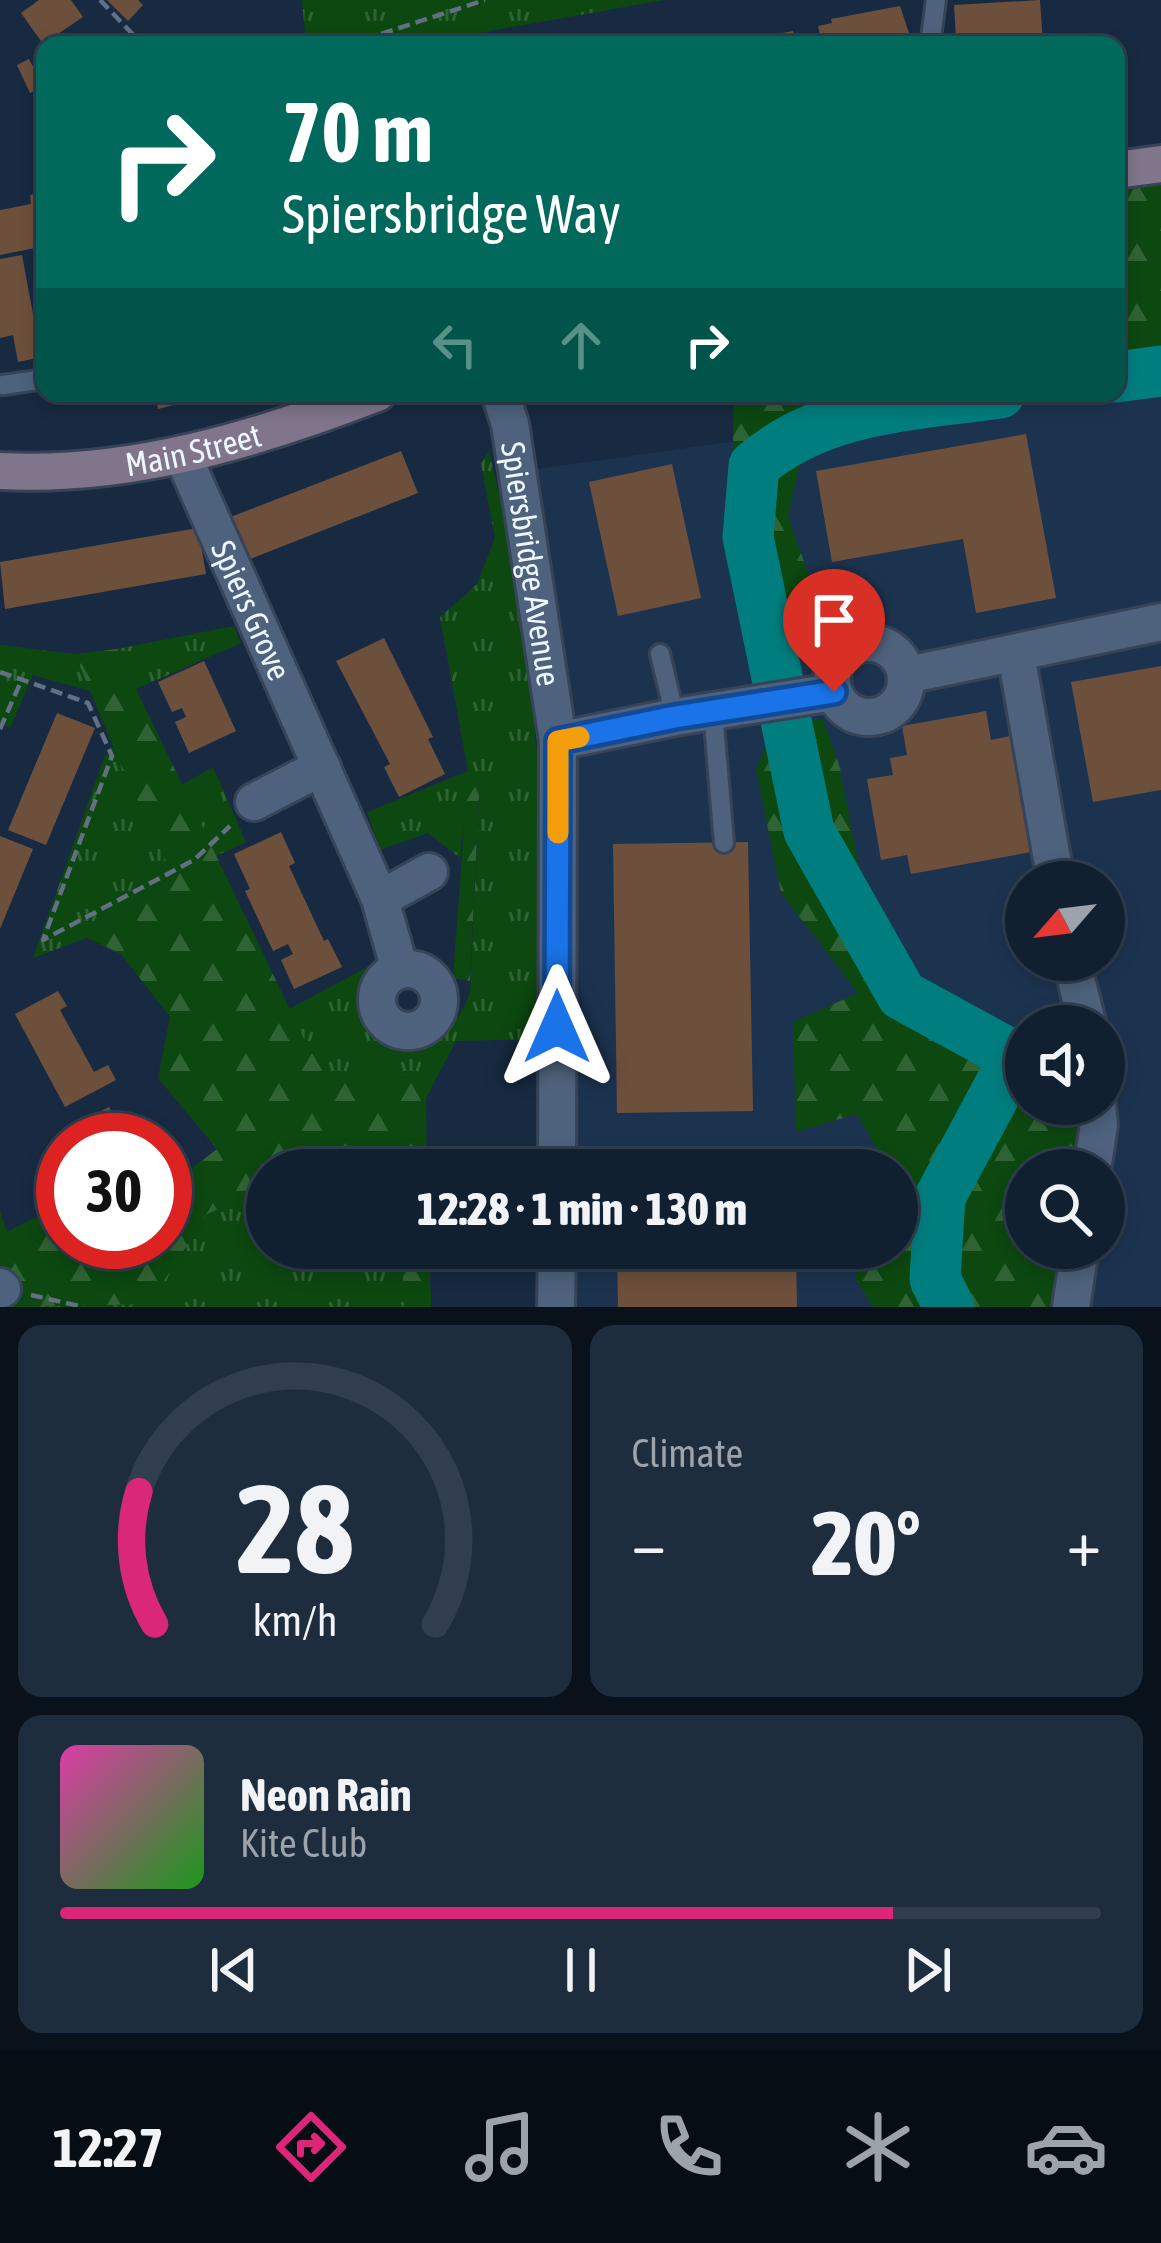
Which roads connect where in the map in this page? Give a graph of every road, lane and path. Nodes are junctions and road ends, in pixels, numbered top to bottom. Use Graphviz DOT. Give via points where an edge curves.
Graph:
graph roads {
  1 [pos="100,0"];
  2 [pos="485,0"];
  3 [pos="935,0"];
  4 [pos="134,36"];
  5 [pos="374,36"];
  6 [pos="931,36"];
  7 [pos="1161,164"];
  8 [pos="1125,169"];
  9 [pos="36,380"];
  10 [pos="1,384"];
  11 [pos="351,402"];
  12 [pos="503,402"];
  13 [pos="182,454"];
  14 [pos="0,471"];
  15 [pos="1161,622"];
  16 [pos="660,654"];
  17 [pos="1016,654"];
  18 [pos="0,672"];
  19 [pos="907,675"];
  20 [pos="22,678"];
  21 [pos="834,692"];
  22 [pos="713,712"];
  23 [pos="675,717"];
  24 [pos="0,729"];
  25 [pos="558,741"];
  26 [pos="322,766"];
  27 [pos="254,802"];
  28 [pos="724,843"];
  29 [pos="1052,861"];
  30 [pos="429,872"];
  31 [pos="380,898"];
  32 [pos="400,970"];
  33 [pos="557,1149"];
  34 [pos="556,1269"];
  35 [pos="1077,1269"];
  36 [pos="1,1288"];
  37 [pos="84,1307"];
  38 [pos="556,1307"];
  39 [pos="1071,1307"];
  1 -- 4 [label="path"];
  2 -- 5 [label="path"];
  3 -- 6 [label="lane"];
  7 -- 8 [label="main road"];
  9 -- 10 [label="lane"];
  11 -- 13 [label="main road, Main Street"];
  12 -- 25 [label="street, Spiersbridge Avenue"];
  13 -- 14 [label="main road, Main Street" via="112,467"];
  13 -- 26 [label="street, Spiers Grove"];
  15 -- 17 [label="street"];
  16 -- 23 [label="lane"];
  17 -- 19 [label="street"];
  17 -- 29 [label="street"];
  18 -- 20 [label="path"];
  19 -- 21 [label="street" via="894,709 872,718 848,711"];
  19 -- 21 [label="street" via="896,653 861,643 840,656"];
  20 -- 24 [label="path"];
  20 -- 27 [label="path" via="88,703 112,756 43,940 194,860"];
  21 -- 22 [label="street"];
  22 -- 23 [label="street"];
  22 -- 28 [label="lane"];
  23 -- 25 [label="street"];
  25 -- 33 [label="street, Spiersbridge Avenue"];
  26 -- 27 [label="street"];
  26 -- 31 [label="street, Spiers Grove"];
  30 -- 31 [label="street"];
  31 -- 32 [label="street, Spiers Grove"];
  34 -- 38 [label="street"];
  35 -- 39 [label="street"];
  36 -- 37 [label="path"];
}
